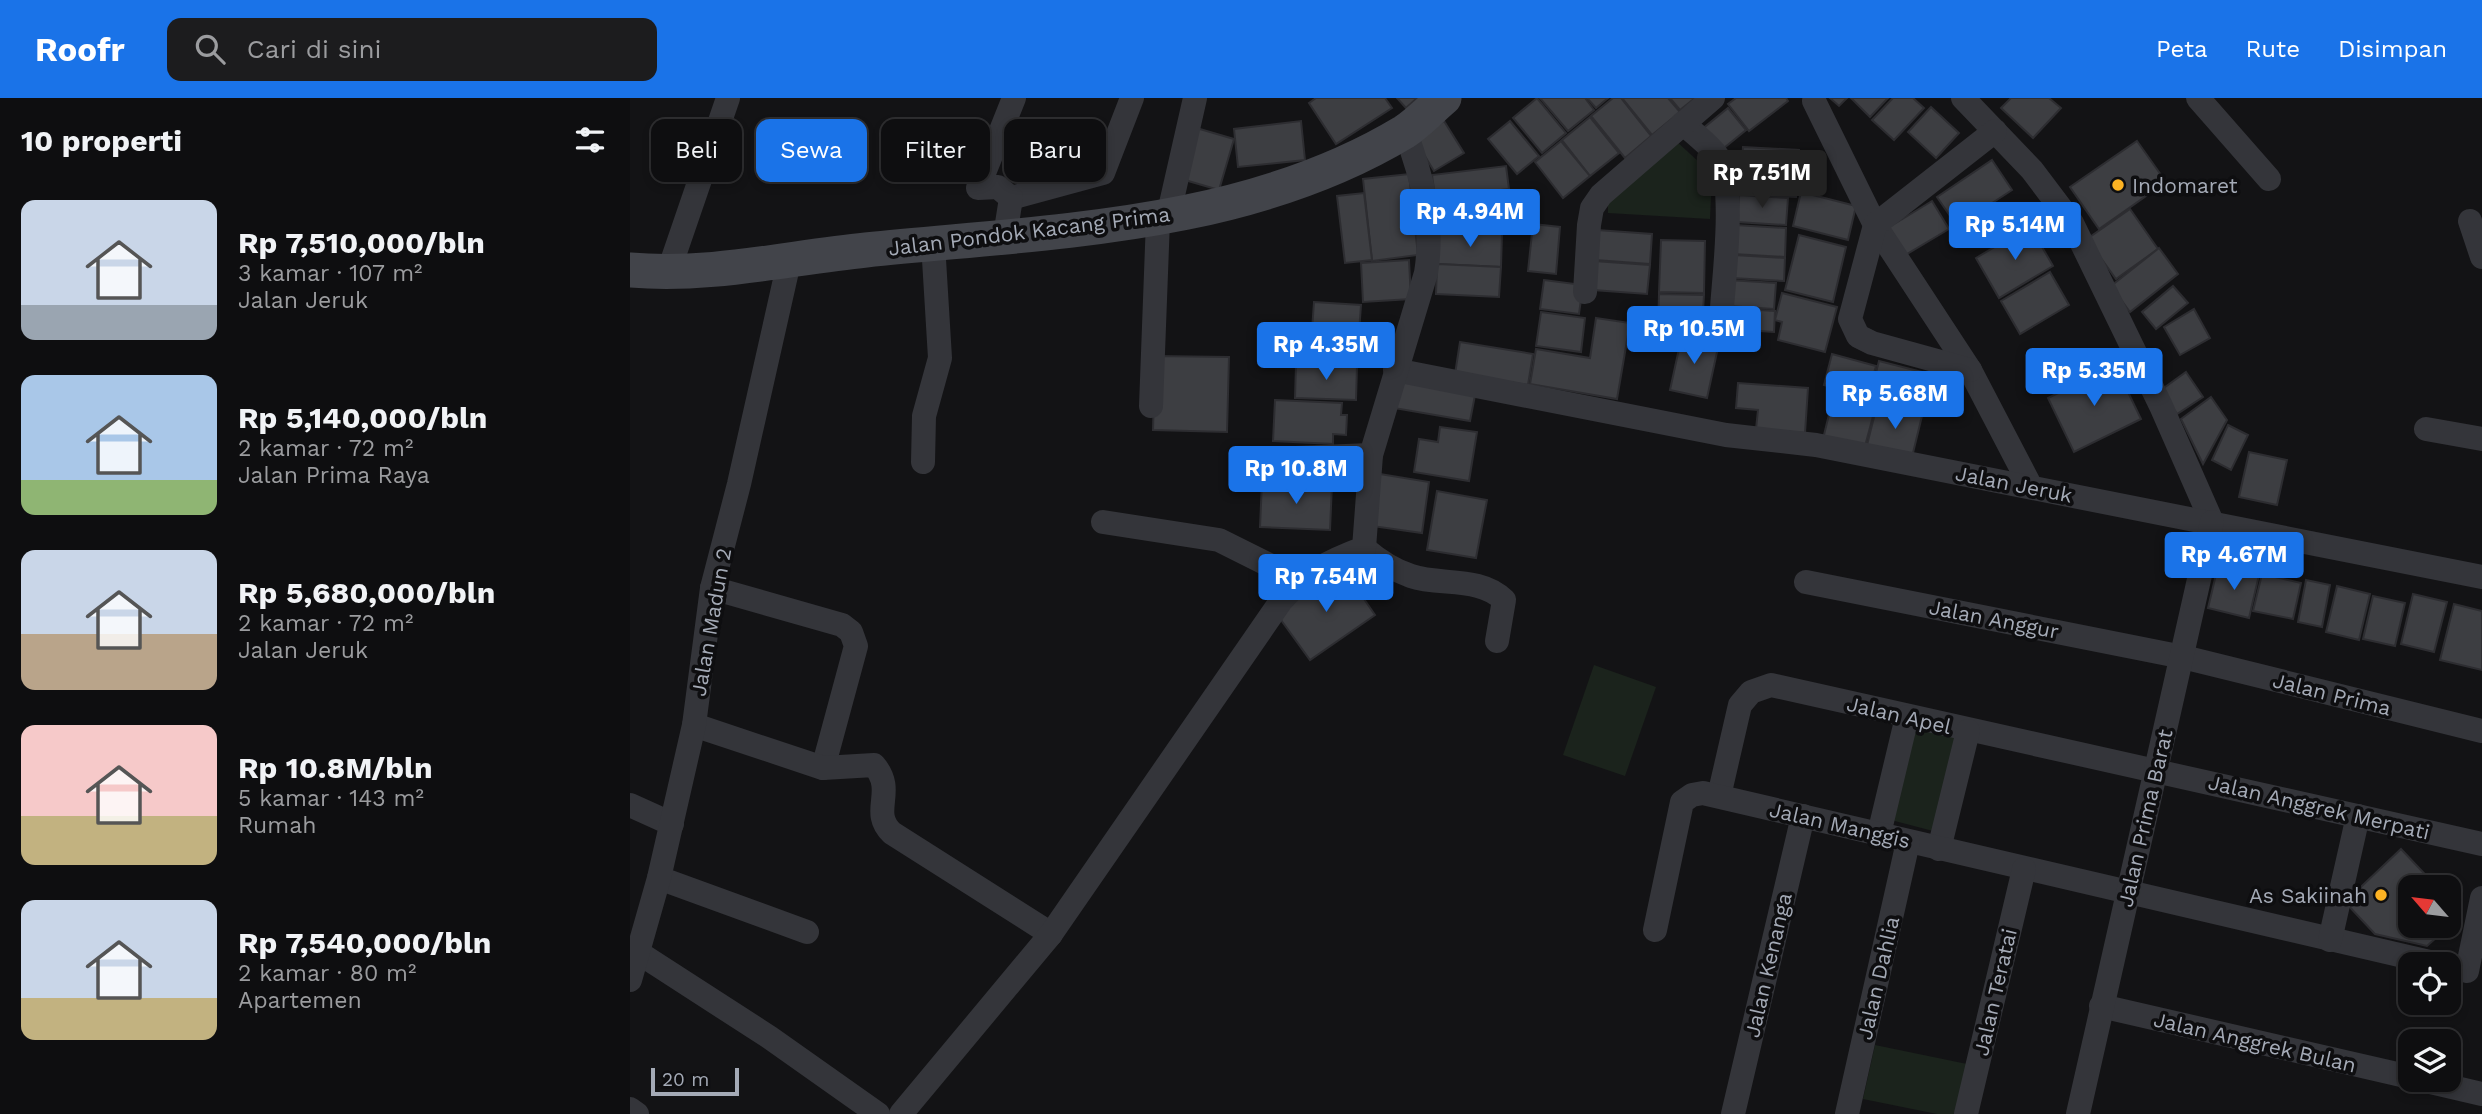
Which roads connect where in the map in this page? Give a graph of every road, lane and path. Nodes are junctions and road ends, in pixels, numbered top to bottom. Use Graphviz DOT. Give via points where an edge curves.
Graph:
graph roads {
  1 [pos="728,98"];
  2 [pos="1014,98"];
  3 [pos="1132,98"];
  4 [pos="1195,98"];
  5 [pos="1444,98"];
  6 [pos="1713,98"];
  7 [pos="1963,98"];
  8 [pos="2198,98"];
  9 [pos="1814,101"];
  10 [pos="1683,123"];
  11 [pos="1405,131"];
  12 [pos="1995,131"];
  13 [pos="2269,179"];
  14 [pos="1011,198"];
  15 [pos="1163,218"];
  16 [pos="2470,221"];
  17 [pos="1875,225"];
  18 [pos="1005,236"];
  19 [pos="933,243"];
  20 [pos="2482,257"];
  21 [pos="789,262"];
  22 [pos="630,270"];
  23 [pos="668,273"];
  24 [pos="1585,292"];
  25 [pos="1722,308"];
  26 [pos="1395,370"];
  27 [pos="1970,370"];
  28 [pos="1151,406"];
  29 [pos="2426,429"];
  30 [pos="2482,439"];
  31 [pos="1371,456"];
  32 [pos="1268,459"];
  33 [pos="923,462"];
  34 [pos="2031,487"];
  35 [pos="1103,522"];
  36 [pos="2212,522"];
  37 [pos="1364,548"];
  38 [pos="2482,577"];
  39 [pos="1299,580"];
  40 [pos="1806,582"];
  41 [pos="712,588"];
  42 [pos="1497,642"];
  43 [pos="2183,657"];
  44 [pos="1906,717"];
  45 [pos="694,725"];
  46 [pos="1968,731"];
  47 [pos="2482,731"];
  48 [pos="823,768"];
  49 [pos="2157,770"];
  50 [pos="1719,796"];
  51 [pos="630,804"];
  52 [pos="1803,816"];
  53 [pos="2358,816"];
  54 [pos="672,824"];
  55 [pos="1879,834"];
  56 [pos="1908,842"];
  57 [pos="2482,844"];
  58 [pos="1939,849"];
  59 [pos="2024,869"];
  60 [pos="659,878"];
  61 [pos="2126,894"];
  62 [pos="2482,898"];
  63 [pos="1655,930"];
  64 [pos="807,932"];
  65 [pos="1051,934"];
  66 [pos="2330,940"];
  67 [pos="639,953"];
  68 [pos="2398,955"];
  69 [pos="2466,971"];
  70 [pos="630,980"];
  71 [pos="2101,1006"];
  72 [pos="2398,1074"];
  73 [pos="2461,1089"];
  74 [pos="2482,1094"];
  75 [pos="630,1109"];
  76 [pos="636,1114"];
  77 [pos="878,1114"];
  78 [pos="901,1114"];
  79 [pos="1733,1114"];
  80 [pos="1847,1114"];
  81 [pos="1966,1114"];
  82 [pos="2078,1114"];
  1 -- 23 [label="street"];
  2 -- 14 [label="street" via="978,188 998,187"];
  3 -- 14 [label="street" via="1103,173"];
  4 -- 15 [label="street"];
  5 -- 11 [label="street, Jalan Pondok Kacang Prima"];
  6 -- 10 [label="street"];
  7 -- 12 [label="street"];
  8 -- 13 [label="street"];
  9 -- 17 [label="street"];
  10 -- 24 [label="street" via="1592,208"];
  10 -- 25 [label="street" via="1718,156 1724,170 1727,231"];
  11 -- 15 [label="street, Jalan Pondok Kacang Prima" via="1276,189"];
  11 -- 26 [label="street" via="1420,170 1431,245"];
  12 -- 17 [label="street"];
  12 -- 36 [label="street" via="2072,223"];
  14 -- 18 [label="street"];
  15 -- 18 [label="street, Jalan Pondok Kacang Prima"];
  15 -- 28 [label="street"];
  16 -- 20 [label="street"];
  17 -- 27 [label="street"];
  17 -- 27 [label="street" via="1850,319 1858,336"];
  18 -- 19 [label="street, Jalan Pondok Kacang Prima"];
  19 -- 21 [label="street, Jalan Pondok Kacang Prima"];
  19 -- 33 [label="street" via="940,358 924,416"];
  21 -- 23 [label="street, Jalan Pondok Kacang Prima"];
  21 -- 41 [label="street, Jalan Madun 2"];
  22 -- 23 [label="street, Jalan Pondok Kacang Prima"];
  26 -- 31 [label="street"];
  26 -- 34 [label="street, Jalan Jeruk" via="1726,435 1816,445"];
  27 -- 34 [label="street"];
  29 -- 30 [label="street"];
  31 -- 32 [label="street"];
  31 -- 37 [label="street"];
  34 -- 36 [label="street, Jalan Jeruk"];
  35 -- 39 [label="street" via="1219,540"];
  36 -- 38 [label="street, Jalan Jeruk"];
  36 -- 43 [label="street, Jalan Prima Barat"];
  37 -- 39 [label="street" via="1326,562"];
  37 -- 42 [label="street" via="1413,577 1494,590 1504,600"];
  39 -- 65 [label="street"];
  40 -- 43 [label="street, Jalan Anggur"];
  41 -- 45 [label="street, Jalan Madun 2"];
  41 -- 48 [label="street" via="842,625 851,632 856,646"];
  43 -- 47 [label="street, Jalan Prima"];
  43 -- 49 [label="street, Jalan Prima Barat"];
  44 -- 46 [label="street, Jalan Apel"];
  44 -- 50 [label="street, Jalan Apel" via="1771,685 1751,692 1740,705"];
  44 -- 55 [label="street"];
  45 -- 48 [label="street"];
  45 -- 54 [label="street, Jalan Madun 2"];
  46 -- 49 [label="street, Jalan Apel"];
  46 -- 58 [label="street"];
  48 -- 65 [label="street" via="874,765 885,783 882,818 892,834"];
  49 -- 53 [label="street, Jalan Anggrek Merpati"];
  49 -- 61 [label="street, Jalan Prima Barat"];
  50 -- 52 [label="street, Jalan Manggis"];
  50 -- 63 [label="street, Jalan Manggis" via="1703,793 1682,802"];
  51 -- 54 [label="street"];
  52 -- 55 [label="street, Jalan Manggis"];
  52 -- 79 [label="street, Jalan Kenanga"];
  53 -- 57 [label="street, Jalan Anggrek Merpati"];
  53 -- 66 [label="street"];
  54 -- 60 [label="street, Jalan Madun 2"];
  55 -- 56 [label="street, Jalan Manggis"];
  56 -- 58 [label="street, Jalan Manggis"];
  56 -- 80 [label="street, Jalan Dahlia"];
  58 -- 59 [label="street, Jalan Manggis"];
  59 -- 61 [label="street, Jalan Manggis"];
  59 -- 81 [label="street, Jalan Teratai"];
  60 -- 64 [label="street"];
  60 -- 67 [label="street, Jalan Madun 2"];
  61 -- 66 [label="street, Jalan Manggis"];
  61 -- 71 [label="street, Jalan Prima Barat"];
  62 -- 69 [label="street"];
  65 -- 78 [label="street"];
  66 -- 68 [label="street, Jalan Manggis"];
  67 -- 70 [label="street, Jalan Madun 2"];
  67 -- 77 [label="street"];
  71 -- 72 [label="street, Jalan Anggrek Bulan"];
  71 -- 82 [label="street, Jalan Prima Barat"];
  73 -- 74 [label="street"];
  75 -- 76 [label="street"];
}
